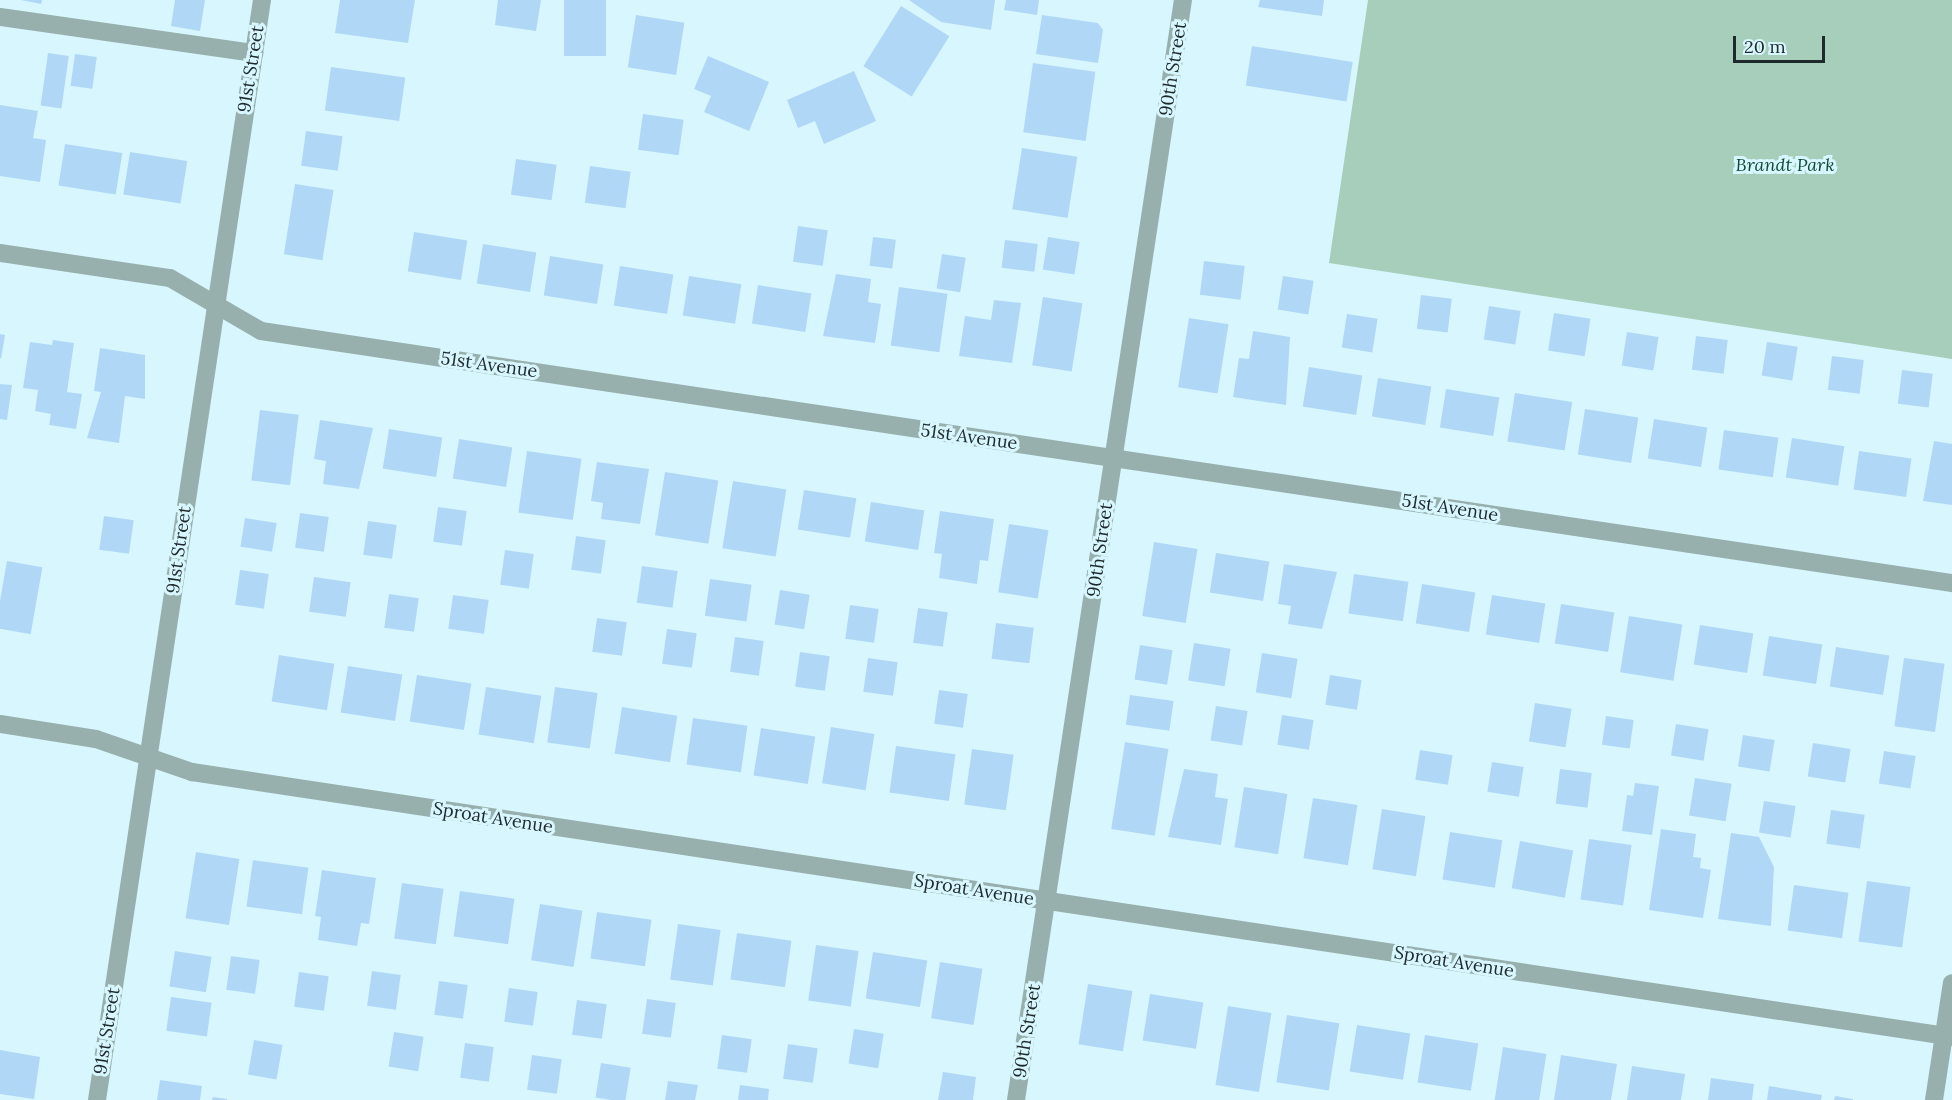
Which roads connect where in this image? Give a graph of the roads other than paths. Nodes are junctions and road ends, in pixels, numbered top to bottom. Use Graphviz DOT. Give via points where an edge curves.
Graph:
graph roads {
  1 [pos="262,0"];
  2 [pos="1183,0"];
  3 [pos="0,18"];
  4 [pos="254,53"];
  5 [pos="0,253"];
  6 [pos="216,305"];
  7 [pos="1113,458"];
  8 [pos="1952,583"];
  9 [pos="0,724"];
  10 [pos="149,757"];
  11 [pos="1047,901"];
  12 [pos="1952,983"];
  13 [pos="1948,1036"];
  14 [pos="97,1100"];
  15 [pos="1016,1100"];
  16 [pos="1934,1100"];
  1 -- 4 [label="street, 91st Street"];
  2 -- 7 [label="street, 90th Street"];
  3 -- 4 [label="street"];
  4 -- 6 [label="street, 91st Street"];
  5 -- 6 [label="street, 51st Avenue" via="171,278"];
  6 -- 7 [label="street, 51st Avenue" via="261,331"];
  6 -- 10 [label="street, 91st Street"];
  7 -- 8 [label="street, 51st Avenue"];
  7 -- 11 [label="street, 90th Street"];
  9 -- 10 [label="street, Sproat Avenue" via="96,739"];
  10 -- 11 [label="street, Sproat Avenue" via="192,772"];
  10 -- 14 [label="street, 91st Street"];
  11 -- 13 [label="street, Sproat Avenue"];
  11 -- 15 [label="street, 90th Street"];
  12 -- 13 [label="street"];
  13 -- 16 [label="street"];
}
